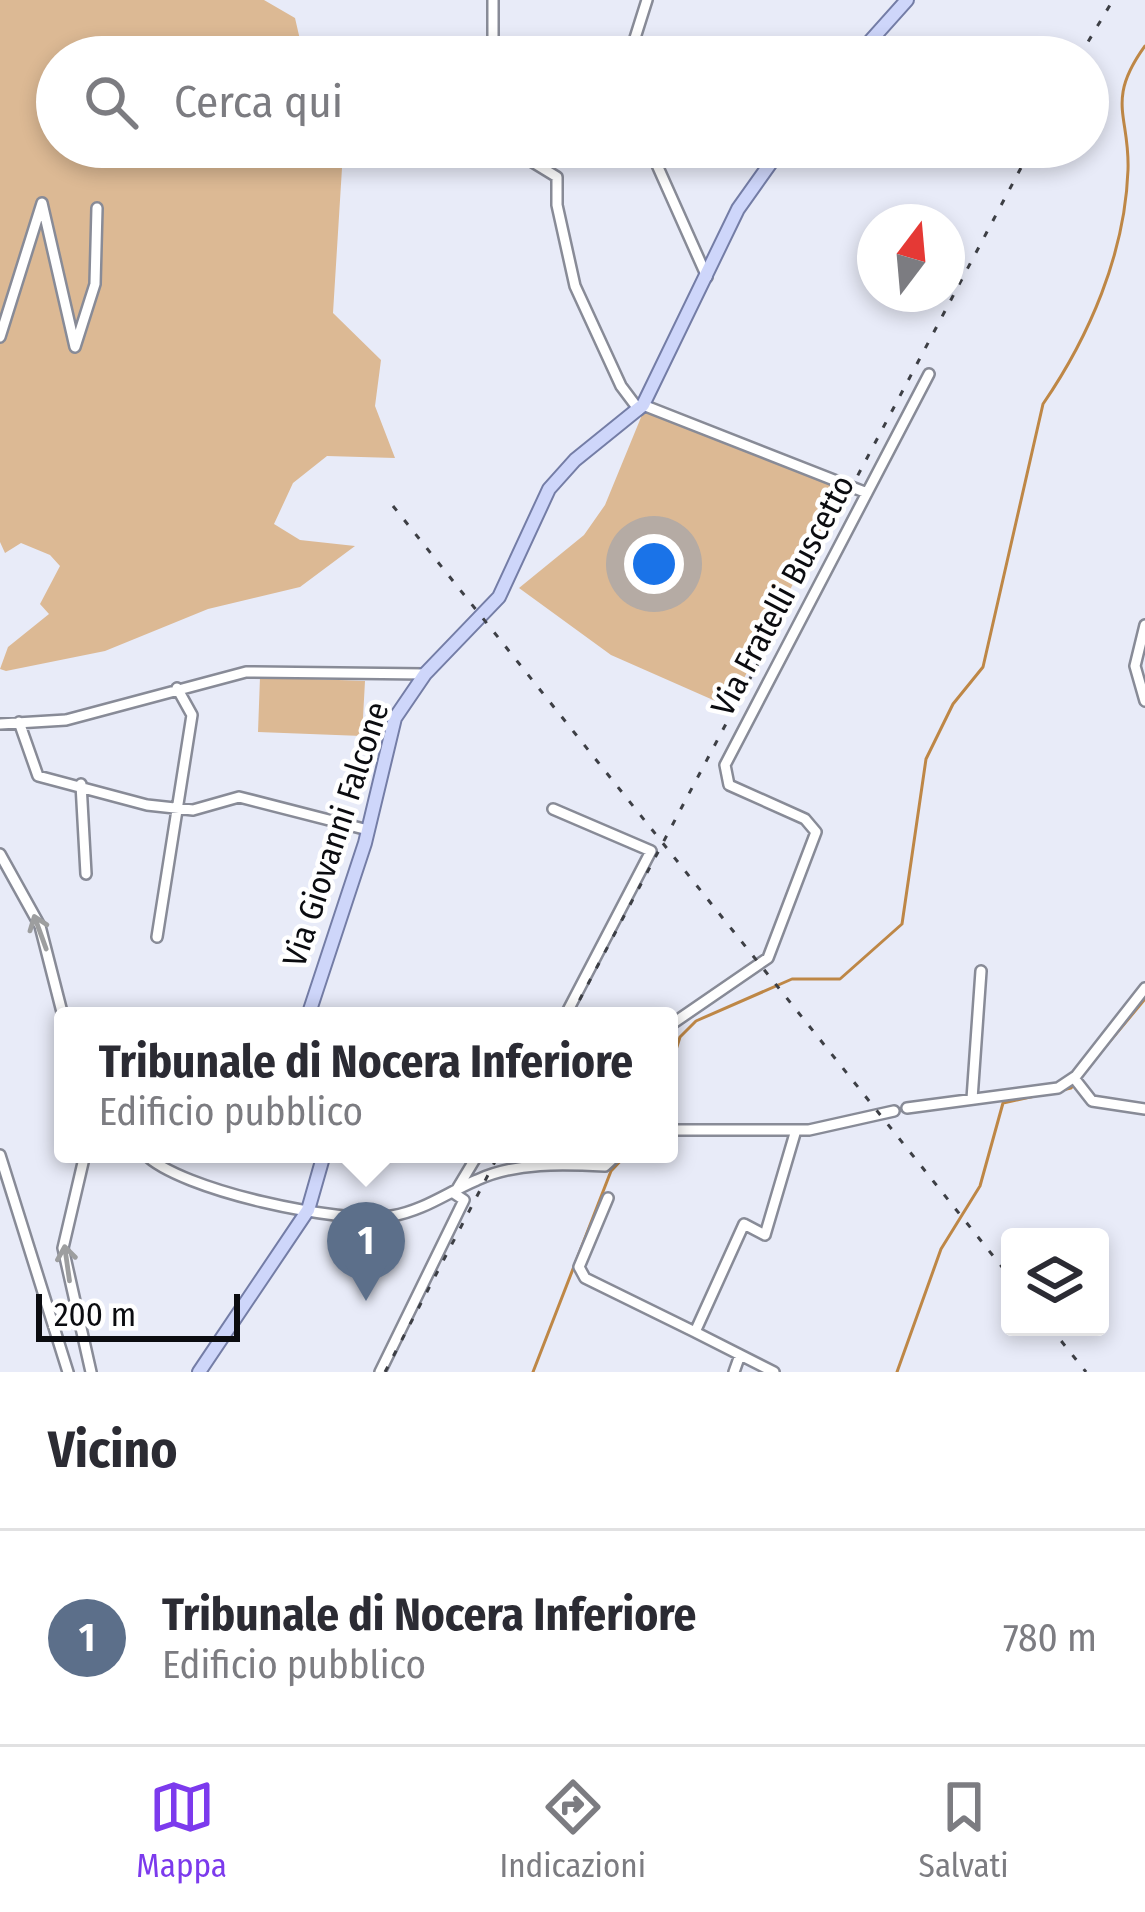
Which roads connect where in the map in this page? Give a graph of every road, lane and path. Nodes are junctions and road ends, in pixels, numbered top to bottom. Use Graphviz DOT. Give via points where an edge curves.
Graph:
graph roads {
  1 [pos="493,0"];
  2 [pos="647,0"];
  3 [pos="907,0"];
  4 [pos="891,7"];
  5 [pos="493,36"];
  6 [pos="639,36"];
  7 [pos="871,36"];
  8 [pos="542,168"];
  9 [pos="658,168"];
  10 [pos="766,168"];
  11 [pos="97,208"];
  12 [pos="707,277"];
  13 [pos="0,337"];
  14 [pos="928,374"];
  15 [pos="641,407"];
  16 [pos="867,493"];
  17 [pos="1145,625"];
  18 [pos="425,674"];
  19 [pos="389,675"];
  20 [pos="177,688"];
  21 [pos="410,694"];
  22 [pos="1145,701"];
  23 [pos="19,722"];
  24 [pos="0,724"];
  25 [pos="81,784"];
  26 [pos="553,809"];
  27 [pos="178,810"];
  28 [pos="368,830"];
  29 [pos="0,854"];
  30 [pos="86,874"];
  31 [pos="157,938"];
  32 [pos="981,971"];
  33 [pos="1145,988"];
  34 [pos="61,1007"];
  35 [pos="311,1007"];
  36 [pos="570,1007"];
  37 [pos="678,1020"];
  38 [pos="1076,1081"];
  39 [pos="972,1100"];
  40 [pos="907,1108"];
  41 [pos="1145,1109"];
  42 [pos="894,1111"];
  43 [pos="678,1130"];
  44 [pos="796,1130"];
  45 [pos="0,1156"];
  46 [pos="83,1163"];
  47 [pos="154,1163"];
  48 [pos="321,1163"];
  49 [pos="473,1163"];
  50 [pos="607,1163"];
  51 [pos="455,1194"];
  52 [pos="608,1198"];
  53 [pos="308,1210"];
  54 [pos="695,1332"];
  55 [pos="740,1355"];
  56 [pos="68,1372"];
  57 [pos="91,1372"];
  58 [pos="200,1372"];
  59 [pos="380,1372"];
  60 [pos="734,1372"];
  61 [pos="774,1372"];
  1 -- 5 [label="street"];
  2 -- 6 [label="street"];
  3 -- 4 [label="main road"];
  4 -- 7 [label="main road"];
  8 -- 15 [label="street" via="557,177 574,286 621,386"];
  9 -- 12 [label="street"];
  10 -- 12 [label="main road"];
  11 -- 13 [label="street" via="95,284 75,347 42,203"];
  12 -- 15 [label="main road"];
  14 -- 16 [label="street, Via Fratelli Buscetto"];
  15 -- 16 [label="street"];
  15 -- 18 [label="main road, Via Giovanni Falcone" via="549,489 499,597"];
  16 -- 37 [label="street, Via Fratelli Buscetto" via="725,765 729,785 805,818 816,832 768,958"];
  17 -- 22 [label="street" via="1135,666"];
  18 -- 19 [label="street"];
  18 -- 21 [label="main road, Via Giovanni Falcone"];
  19 -- 20 [label="street" via="246,672"];
  19 -- 21 [label="street"];
  20 -- 23 [label="street" via="66,720"];
  20 -- 27 [label="street" via="192,715"];
  21 -- 28 [label="main road, Via Giovanni Falcone" via="386,744"];
  23 -- 24 [label="street"];
  23 -- 25 [label="street" via="38,776"];
  25 -- 27 [label="street"];
  25 -- 30 [label="street"];
  26 -- 36 [label="street" via="651,851"];
  27 -- 28 [label="street" via="239,797"];
  27 -- 31 [label="street"];
  28 -- 35 [label="main road, Via Giovanni Falcone"];
  34 -- 29 [label="street, one-way" via="40,926"];
  32 -- 39 [label="street"];
  33 -- 38 [label="street"];
  38 -- 39 [label="street"];
  38 -- 41 [label="street" via="1092,1101"];
  39 -- 40 [label="street"];
  42 -- 44 [label="street"];
  43 -- 44 [label="street"];
  44 -- 54 [label="street" via="765,1234 744,1224"];
  45 -- 56 [label="street"];
  57 -- 46 [label="street, one-way" via="63,1248"];
  47 -- 53 [label="street" via="239,1196"];
  48 -- 53 [label="main road"];
  49 -- 51 [label="street"];
  50 -- 51 [label="street" via="495,1174"];
  51 -- 53 [label="street" via="388,1217"];
  51 -- 59 [label="street" via="464,1200"];
  52 -- 54 [label="street" via="579,1267 585,1278"];
  53 -- 58 [label="main road"];
  54 -- 55 [label="street"];
  55 -- 60 [label="street"];
  55 -- 61 [label="street"];
}
